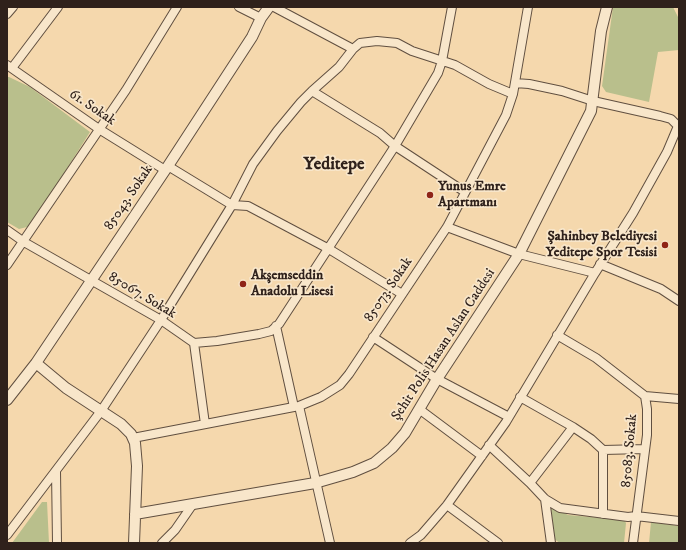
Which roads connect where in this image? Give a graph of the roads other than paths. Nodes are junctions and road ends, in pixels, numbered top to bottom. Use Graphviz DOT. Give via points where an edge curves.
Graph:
graph roads {
  1 [pos="13,7"];
  2 [pos="58,7"];
  3 [pos="177,7"];
  4 [pos="239,7"];
  5 [pos="269,7"];
  6 [pos="274,7"];
  7 [pos="452,7"];
  8 [pos="528,7"];
  9 [pos="606,7"];
  10 [pos="7,14"];
  11 [pos="260,18"];
  12 [pos="353,49"];
  13 [pos="442,61"];
  14 [pos="9,67"];
  15 [pos="515,83"];
  16 [pos="312,91"];
  17 [pos="514,94"];
  18 [pos="593,101"];
  19 [pos="679,126"];
  20 [pos="99,129"];
  21 [pos="395,146"];
  22 [pos="166,168"];
  23 [pos="465,192"];
  24 [pos="232,205"];
  25 [pos="447,227"];
  26 [pos="7,230"];
  27 [pos="24,242"];
  28 [pos="329,249"];
  29 [pos="519,254"];
  30 [pos="600,264"];
  31 [pos="7,265"];
  32 [pos="595,273"];
  33 [pos="91,280"];
  34 [pos="402,294"];
  35 [pos="679,301"];
  36 [pos="161,320"];
  37 [pos="276,326"];
  38 [pos="557,336"];
  39 [pos="373,337"];
  40 [pos="194,343"];
  41 [pos="36,363"];
  42 [pos="437,379"];
  43 [pos="645,396"];
  44 [pos="520,397"];
  45 [pos="679,399"];
  46 [pos="7,400"];
  47 [pos="296,407"];
  48 [pos="419,409"];
  49 [pos="101,411"];
  50 [pos="509,417"];
  51 [pos="205,424"];
  52 [pos="573,427"];
  53 [pos="133,438"];
  54 [pos="489,446"];
  55 [pos="646,449"];
  56 [pos="603,450"];
  57 [pos="482,456"];
  58 [pos="56,471"];
  59 [pos="315,483"];
  60 [pos="530,483"];
  61 [pos="545,499"];
  62 [pos="193,504"];
  63 [pos="446,505"];
  64 [pos="135,514"];
  65 [pos="603,514"];
  66 [pos="636,516"];
  67 [pos="679,521"];
  68 [pos="7,535"];
  69 [pos="57,543"];
  70 [pos="134,543"];
  71 [pos="162,543"];
  72 [pos="330,543"];
  73 [pos="410,543"];
  74 [pos="498,543"];
  75 [pos="551,543"];
  76 [pos="633,543"];
  1 -- 10 [label="street"];
  2 -- 14 [label="street"];
  3 -- 20 [label="street"];
  4 -- 11 [label="street"];
  5 -- 11 [label="street, 85043. Sokak"];
  6 -- 12 [label="street"];
  7 -- 13 [label="street"];
  8 -- 15 [label="street, 85073. Sokak"];
  9 -- 18 [label="street, Şehit Polis Hasan Aslan Caddesi"];
  11 -- 22 [label="street, 85043. Sokak" via="252,37"];
  12 -- 13 [label="street" via="360,43 397,43"];
  12 -- 16 [label="street" via="339,67"];
  13 -- 17 [label="street"];
  13 -- 21 [label="street" via="438,73"];
  14 -- 20 [label="street, 61. Sokak"];
  15 -- 17 [label="street, 85073. Sokak"];
  15 -- 18 [label="street" via="562,91"];
  16 -- 21 [label="street" via="380,133"];
  16 -- 24 [label="street" via="277,131 253,164"];
  17 -- 23 [label="street, 85073. Sokak" via="506,115"];
  18 -- 19 [label="street" via="671,119"];
  18 -- 29 [label="street, Şehit Polis Hasan Aslan Caddesi" via="591,111"];
  19 -- 30 [label="street" via="633,213"];
  20 -- 22 [label="street, 61. Sokak"];
  20 -- 27 [label="street"];
  21 -- 23 [label="street"];
  21 -- 28 [label="street"];
  22 -- 24 [label="street, 61. Sokak"];
  22 -- 33 [label="street, 85043. Sokak"];
  23 -- 25 [label="street, 85073. Sokak"];
  24 -- 28 [label="street" via="248,206"];
  24 -- 36 [label="street"];
  25 -- 29 [label="street"];
  25 -- 34 [label="street, 85073. Sokak"];
  26 -- 27 [label="street, 85067. Sokak"];
  27 -- 31 [label="street"];
  27 -- 33 [label="street, 85067. Sokak"];
  28 -- 34 [label="street"];
  28 -- 37 [label="street" via="280,324"];
  29 -- 32 [label="street"];
  29 -- 42 [label="street, Şehit Polis Hasan Aslan Caddesi"];
  30 -- 32 [label="street"];
  30 -- 35 [label="street" via="661,289"];
  32 -- 38 [label="street"];
  33 -- 36 [label="street, 85067. Sokak"];
  33 -- 41 [label="street, 85043. Sokak"];
  34 -- 39 [label="street, 85073. Sokak"];
  36 -- 40 [label="street, 85067. Sokak"];
  36 -- 49 [label="street"];
  37 -- 40 [label="street" via="271,331 259,334 217,342"];
  37 -- 47 [label="street"];
  38 -- 43 [label="street, 85083. Sokak" via="596,358"];
  38 -- 44 [label="street"];
  39 -- 42 [label="street"];
  39 -- 47 [label="street, 85073. Sokak" via="340,385 321,397"];
  40 -- 51 [label="street"];
  41 -- 46 [label="street, 85043. Sokak"];
  41 -- 49 [label="street" via="66,388"];
  42 -- 48 [label="street, Şehit Polis Hasan Aslan Caddesi"];
  42 -- 50 [label="street"];
  43 -- 45 [label="street"];
  43 -- 55 [label="street, 85083. Sokak"];
  44 -- 50 [label="street"];
  44 -- 52 [label="street"];
  47 -- 51 [label="street, 85073. Sokak"];
  47 -- 59 [label="street"];
  48 -- 57 [label="street"];
  48 -- 59 [label="street, Şehit Polis Hasan Aslan Caddesi" via="405,433 374,463"];
  49 -- 53 [label="street" via="121,424"];
  49 -- 58 [label="street"];
  50 -- 54 [label="street"];
  51 -- 53 [label="street, 85073. Sokak"];
  52 -- 56 [label="street"];
  52 -- 60 [label="street"];
  53 -- 64 [label="street" via="137,466"];
  54 -- 57 [label="street"];
  54 -- 60 [label="street"];
  55 -- 56 [label="street"];
  55 -- 66 [label="street, 85083. Sokak"];
  56 -- 65 [label="street"];
  57 -- 63 [label="street"];
  58 -- 68 [label="street"];
  58 -- 69 [label="street"];
  59 -- 62 [label="street, Şehit Polis Hasan Aslan Caddesi"];
  59 -- 72 [label="street"];
  60 -- 61 [label="street"];
  61 -- 65 [label="street" via="560,508"];
  61 -- 75 [label="street"];
  62 -- 64 [label="street, Şehit Polis Hasan Aslan Caddesi"];
  62 -- 71 [label="street" via="175,530"];
  63 -- 73 [label="street" via="421,535"];
  63 -- 74 [label="street"];
  64 -- 70 [label="street"];
  65 -- 66 [label="street"];
  66 -- 67 [label="street"];
  66 -- 76 [label="street, 85083. Sokak"];
}
